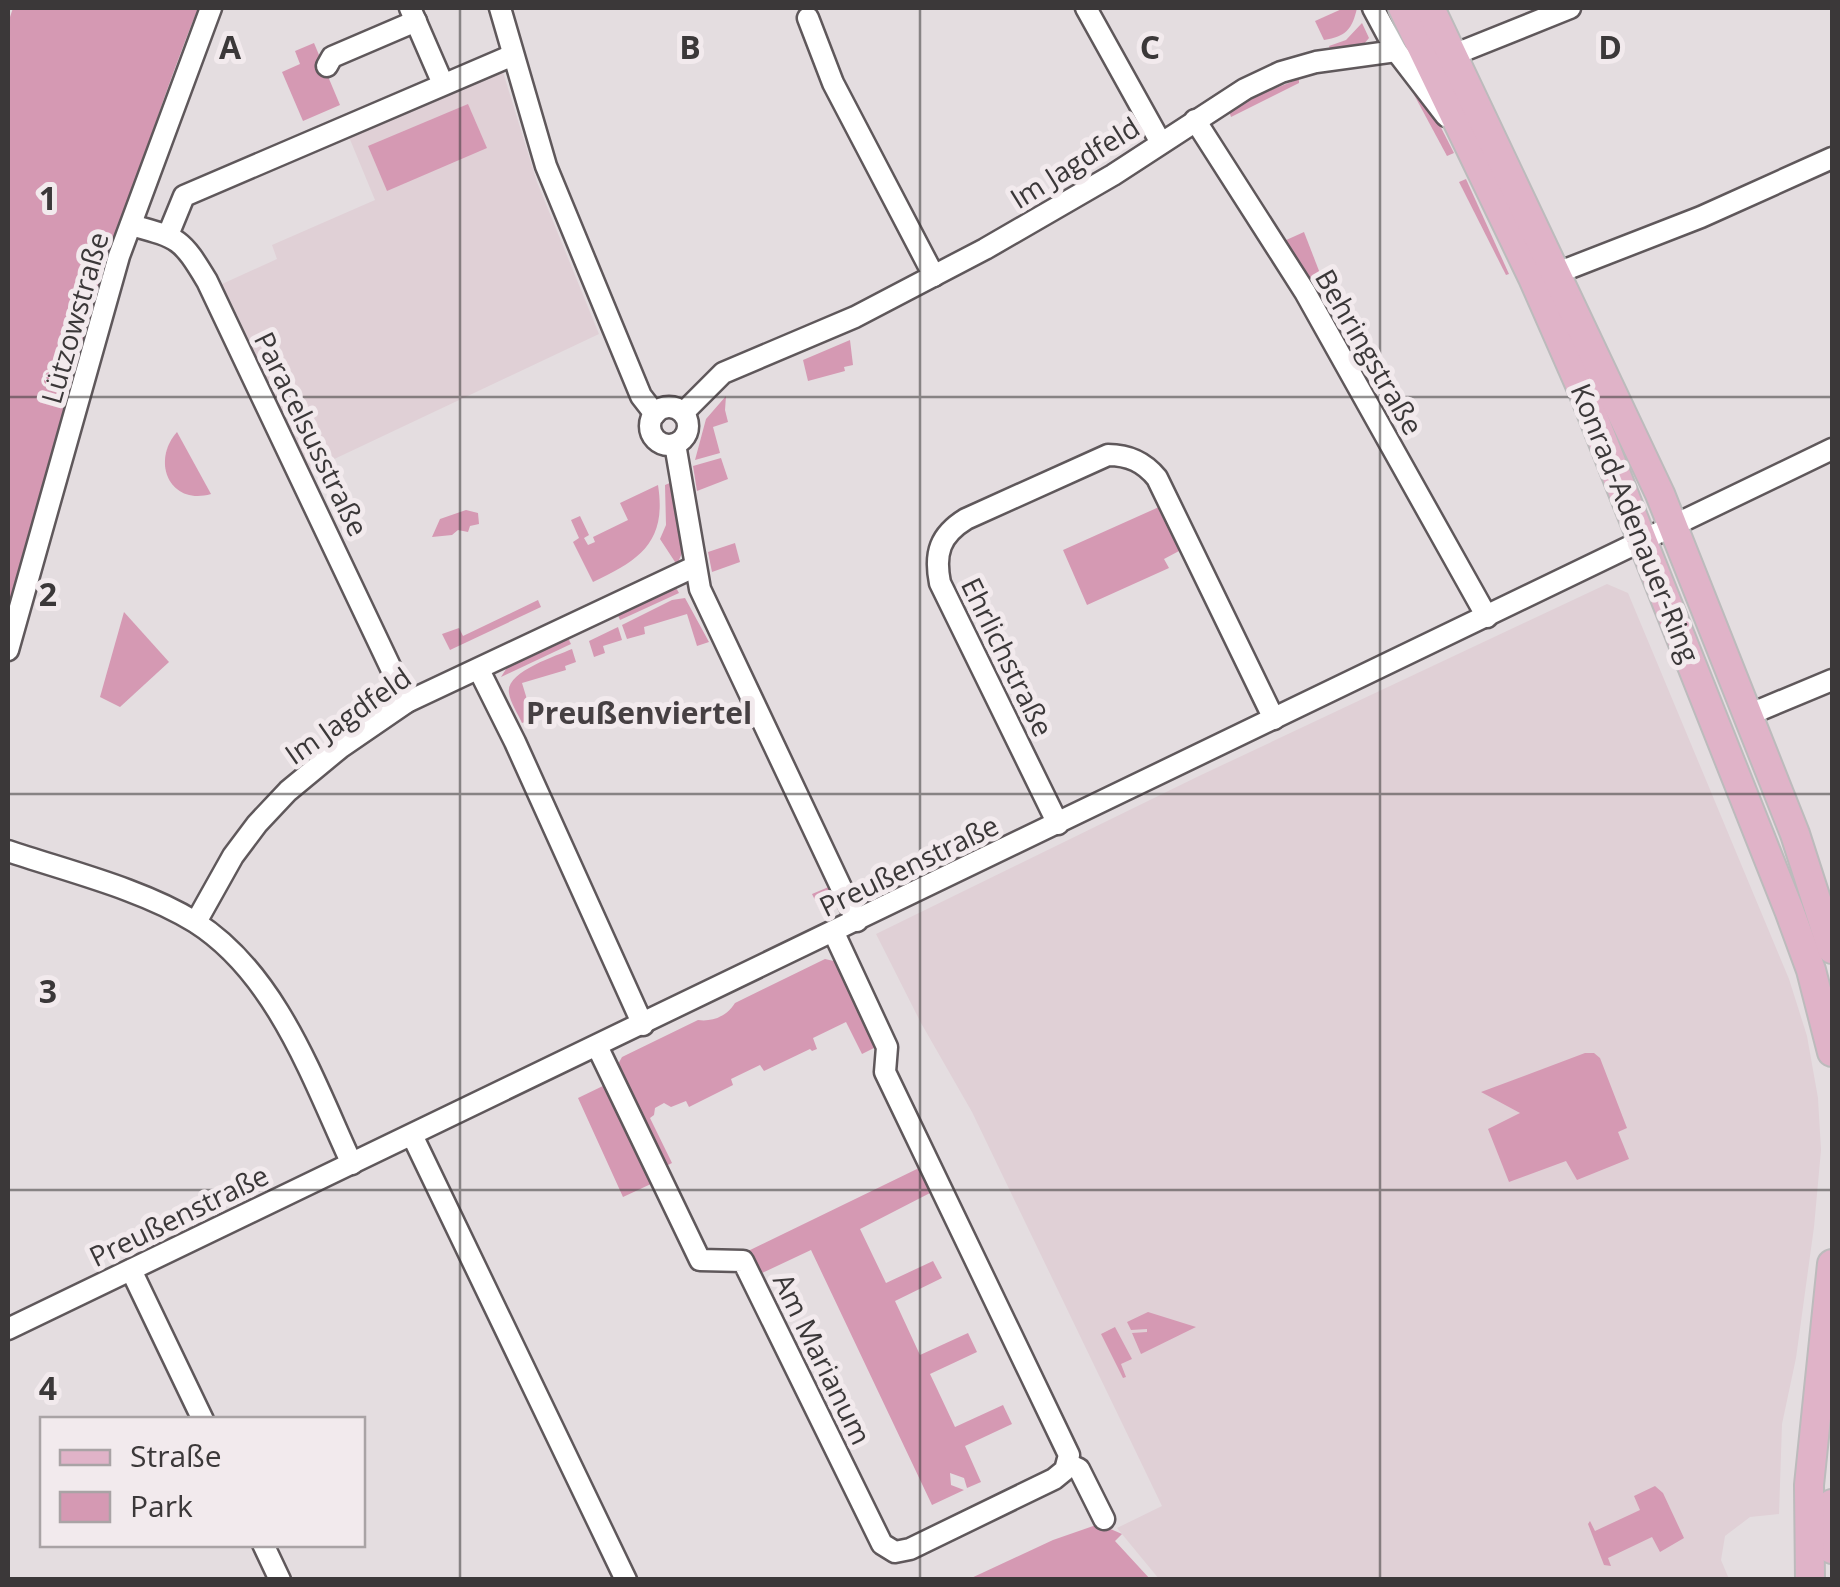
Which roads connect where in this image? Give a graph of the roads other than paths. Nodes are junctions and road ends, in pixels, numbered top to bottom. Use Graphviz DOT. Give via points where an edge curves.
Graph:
graph roads {
  1 [pos="211,8"];
  2 [pos="500,8"];
  3 [pos="1086,8"];
  4 [pos="1373,8"];
  5 [pos="1403,8"];
  6 [pos="1430,8"];
  7 [pos="1570,8"];
  8 [pos="413,14"];
  9 [pos="808,18"];
  10 [pos="1396,51"];
  11 [pos="513,55"];
  12 [pos="1453,55"];
  13 [pos="327,66"];
  14 [pos="443,84"];
  15 [pos="1196,120"];
  16 [pos="1160,143"];
  17 [pos="1474,154"];
  18 [pos="1832,158"];
  19 [pos="131,224"];
  20 [pos="168,235"];
  21 [pos="1557,273"];
  22 [pos="934,276"];
  23 [pos="683,413"];
  24 [pos="655,414"];
  25 [pos="675,444"];
  26 [pos="1832,449"];
  27 [pos="1673,527"];
  28 [pos="1644,541"];
  29 [pos="694,566"];
  30 [pos="1487,616"];
  31 [pos="8,650"];
  32 [pos="479,670"];
  33 [pos="1832,680"];
  34 [pos="408,702"];
  35 [pos="1748,715"];
  36 [pos="1274,719"];
  37 [pos="1058,824"];
  38 [pos="8,851"];
  39 [pos="858,921"];
  40 [pos="196,922"];
  41 [pos="834,933"];
  42 [pos="1832,949"];
  43 [pos="643,1024"];
  44 [pos="597,1046"];
  45 [pos="1832,1052"];
  46 [pos="412,1135"];
  47 [pos="352,1164"];
  48 [pos="1832,1264"];
  49 [pos="131,1270"];
  50 [pos="8,1329"];
  51 [pos="202,1417"];
  52 [pos="1068,1464"];
  53 [pos="1832,1504"];
  54 [pos="1104,1520"];
  55 [pos="264,1547"];
  56 [pos="1832,1549"];
  57 [pos="280,1580"];
  58 [pos="626,1580"];
  59 [pos="1810,1580"];
  1 -- 19 [label="street, Lützowstraße"];
  2 -- 11 [label="street"];
  3 -- 16 [label="street"];
  4 -- 10 [label="street"];
  5 -- 17 [label="main road, Konrad-Adenauer-Ring"];
  6 -- 12 [label="main road, Konrad-Adenauer-Ring"];
  7 -- 12 [label="street"];
  8 -- 13 [label="street" via="332,57"];
  8 -- 14 [label="street"];
  9 -- 22 [label="street" via="832,83"];
  10 -- 15 [label="street, Im Jagdfeld" via="1281,72"];
  10 -- 17 [label="street"];
  11 -- 14 [label="street"];
  11 -- 24 [label="street" via="560,205 641,396"];
  12 -- 21 [label="main road, Konrad-Adenauer-Ring"];
  14 -- 20 [label="street" via="184,196"];
  15 -- 16 [label="street, Im Jagdfeld"];
  15 -- 30 [label="street, Behringstraße" via="1305,292"];
  16 -- 22 [label="street, Im Jagdfeld"];
  17 -- 28 [label="main road, Konrad-Adenauer-Ring"];
  18 -- 21 [label="street"];
  19 -- 20 [label="street"];
  19 -- 31 [label="street, Lützowstraße"];
  20 -- 34 [label="street, Paracelsusstraße" via="186,246 208,281"];
  21 -- 27 [label="main road, Konrad-Adenauer-Ring"];
  22 -- 23 [label="street, Im Jagdfeld" via="722,373"];
  23 -- 24 [label="street" via="666,408"];
  23 -- 25 [label="street" via="688,430"];
  24 -- 25 [label="street" via="654,437"];
  25 -- 29 [label="street"];
  26 -- 27 [label="street, Preußenstraße"];
  27 -- 28 [label="street, Preußenstraße"];
  27 -- 35 [label="main road, Konrad-Adenauer-Ring"];
  28 -- 30 [label="street, Preußenstraße"];
  28 -- 45 [label="main road, Konrad-Adenauer-Ring" via="1789,910"];
  29 -- 32 [label="street, Im Jagdfeld"];
  29 -- 39 [label="street"];
  30 -- 36 [label="street, Preußenstraße"];
  32 -- 34 [label="street, Im Jagdfeld"];
  32 -- 43 [label="street"];
  33 -- 35 [label="street"];
  34 -- 40 [label="street, Im Jagdfeld" via="288,791 233,856"];
  35 -- 42 [label="main road, Konrad-Adenauer-Ring"];
  36 -- 37 [label="street, Preußenstraße"];
  36 -- 37 [label="street, Ehrlichstraße" via="1157,478 1144,464 1108,455 966,519 940,543 940,583"];
  37 -- 39 [label="street, Preußenstraße"];
  38 -- 40 [label="street"];
  39 -- 41 [label="street, Preußenstraße"];
  40 -- 47 [label="street" via="271,1000"];
  41 -- 43 [label="street, Preußenstraße"];
  41 -- 52 [label="street" via="886,1046 885,1072 1061,1435"];
  43 -- 44 [label="street, Preußenstraße"];
  44 -- 46 [label="street, Preußenstraße"];
  44 -- 52 [label="street, Am Marianum" via="700,1260 743,1261 885,1548 910,1549 1054,1479"];
  46 -- 47 [label="street, Preußenstraße"];
  46 -- 58 [label="street"];
  47 -- 49 [label="street, Preußenstraße"];
  48 -- 59 [label="main road" via="1809,1485"];
  49 -- 50 [label="street, Preußenstraße"];
  49 -- 51 [label="street"];
  52 -- 54 [label="street" via="1079,1470"];
  53 -- 56 [label="main road"];
  55 -- 57 [label="street"];
}
